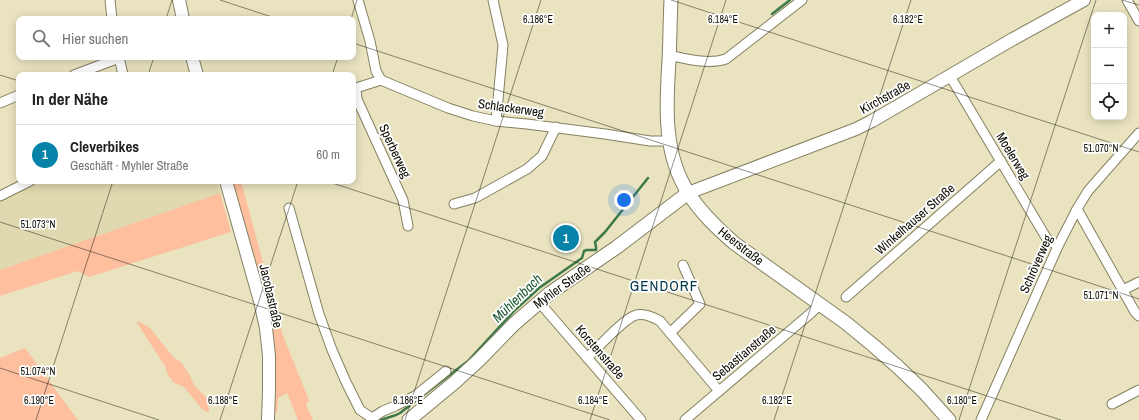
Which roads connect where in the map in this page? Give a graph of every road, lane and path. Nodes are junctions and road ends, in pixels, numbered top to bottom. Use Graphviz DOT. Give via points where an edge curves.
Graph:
graph roads {
  1 [pos="110,0"];
  2 [pos="179,0"];
  3 [pos="358,0"];
  4 [pos="493,0"];
  5 [pos="671,0"];
  6 [pos="802,0"];
  7 [pos="1084,0"];
  8 [pos="1128,0"];
  9 [pos="112,16"];
  10 [pos="182,16"];
  11 [pos="1139,21"];
  12 [pos="669,55"];
  13 [pos="114,60"];
  14 [pos="119,60"];
  15 [pos="193,60"];
  16 [pos="82,72"];
  17 [pos="122,72"];
  18 [pos="196,72"];
  19 [pos="950,76"];
  20 [pos="381,80"];
  21 [pos="16,96"];
  22 [pos="1,100"];
  23 [pos="496,121"];
  24 [pos="556,127"];
  25 [pos="1139,132"];
  26 [pos="669,141"];
  27 [pos="1001,161"];
  28 [pos="24,184"];
  29 [pos="227,184"];
  30 [pos="688,193"];
  31 [pos="0,196"];
  32 [pos="454,204"];
  33 [pos="289,208"];
  34 [pos="1077,209"];
  35 [pos="408,226"];
  36 [pos="1058,246"];
  37 [pos="684,265"];
  38 [pos="1139,282"];
  39 [pos="1123,290"];
  40 [pos="846,297"];
  41 [pos="539,302"];
  42 [pos="819,304"];
  43 [pos="1139,316"];
  44 [pos="670,333"];
  45 [pos="587,358"];
  46 [pos="446,371"];
  47 [pos="1139,390"];
  48 [pos="719,391"];
  49 [pos="1112,404"];
  50 [pos="373,419"];
  51 [pos="268,420"];
  52 [pos="409,420"];
  53 [pos="640,420"];
  54 [pos="684,420"];
  55 [pos="949,420"];
  56 [pos="981,420"];
  1 -- 9 [label="street"];
  2 -- 10 [label="street"];
  3 -- 20 [label="street" via="376,71"];
  4 -- 23 [label="street" via="503,45"];
  5 -- 12 [label="main road, Heerstraße"];
  6 -- 12 [label="street" via="726,59 701,60"];
  7 -- 19 [label="street, Kirchstraße"];
  8 -- 11 [label="street"];
  12 -- 26 [label="main road, Heerstraße"];
  13 -- 16 [label="street"];
  14 -- 17 [label="street"];
  15 -- 18 [label="street"];
  19 -- 27 [label="street, Moelerweg"];
  19 -- 30 [label="street, Kirchstraße" via="856,129"];
  20 -- 23 [label="street, Schlackerweg" via="448,108"];
  20 -- 35 [label="street, Sperberweg" via="356,88 357,99 403,200"];
  21 -- 22 [label="street"];
  23 -- 24 [label="street, Schlackerweg"];
  24 -- 26 [label="street, Schlackerweg" via="650,141"];
  24 -- 32 [label="street" via="542,156 527,169 475,198"];
  25 -- 34 [label="street, Schröverweg" via="1088,191"];
  26 -- 30 [label="main road, Heerstraße"];
  27 -- 36 [label="street, Moelerweg" via="1047,238"];
  27 -- 40 [label="street, Winkelhauser Straße"];
  28 -- 31 [label="street"];
  29 -- 51 [label="street, Jacobastraße" via="266,328 269,356"];
  30 -- 41 [label="main road, Myhler Straße"];
  30 -- 42 [label="main road, Heerstraße" via="703,214 734,243"];
  33 -- 50 [label="street" via="319,314 332,350 360,410"];
  34 -- 36 [label="street, Schröverweg"];
  34 -- 39 [label="street"];
  36 -- 56 [label="street, Schröverweg"];
  37 -- 44 [label="street" via="700,304"];
  38 -- 39 [label="street"];
  39 -- 43 [label="street"];
  41 -- 45 [label="street, Korstenstraße"];
  41 -- 52 [label="main road, Myhler Straße" via="455,382"];
  42 -- 48 [label="street, Sebastianstraße"];
  42 -- 55 [label="main road, Heerstraße" via="898,367"];
  44 -- 45 [label="street" via="653,316 638,314 628,319"];
  44 -- 48 [label="street"];
  45 -- 53 [label="street, Korstenstraße"];
  46 -- 50 [label="street" via="415,396 383,411"];
  47 -- 49 [label="street"];
  48 -- 54 [label="street, Sebastianstraße"];
}
